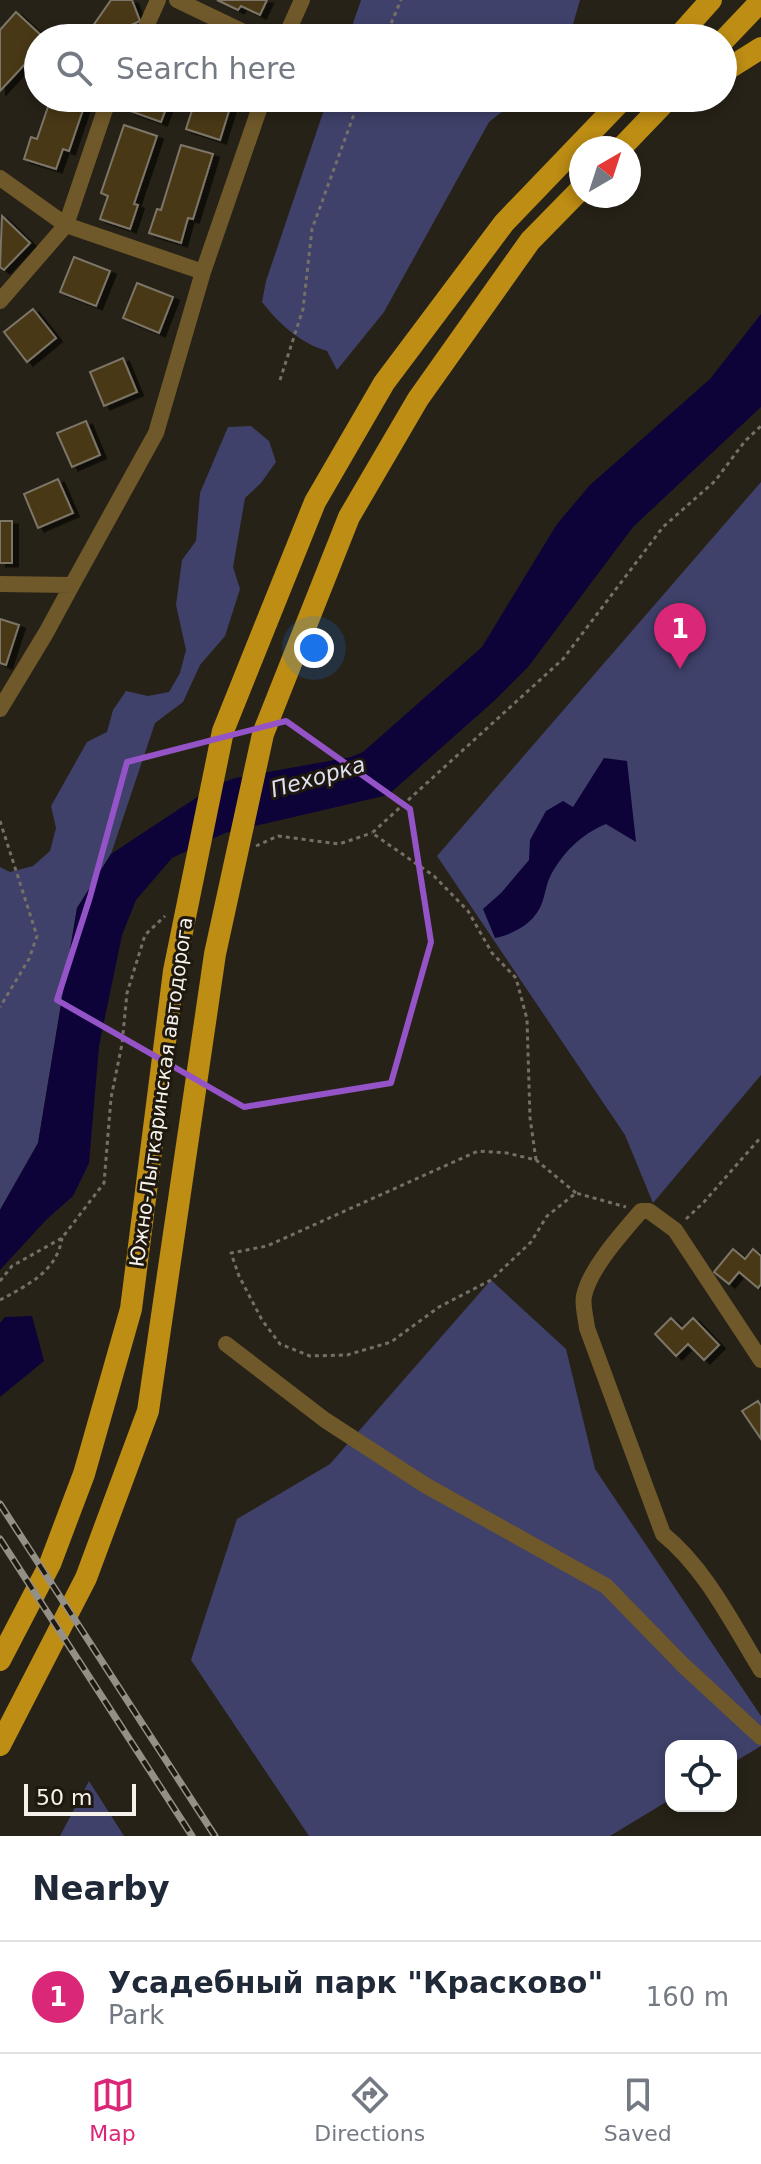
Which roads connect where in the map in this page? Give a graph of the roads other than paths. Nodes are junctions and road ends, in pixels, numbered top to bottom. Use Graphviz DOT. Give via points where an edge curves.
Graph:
graph roads {
  1 [pos="158,0"];
  2 [pos="177,0"];
  3 [pos="302,0"];
  4 [pos="694,0"];
  5 [pos="711,0"];
  6 [pos="761,1"];
  7 [pos="147,24"];
  8 [pos="227,24"];
  9 [pos="291,24"];
  10 [pos="678,24"];
  11 [pos="690,24"];
  12 [pos="737,26"];
  13 [pos="761,48"];
  14 [pos="737,63"];
  15 [pos="104,112"];
  16 [pos="258,112"];
  17 [pos="611,112"];
  18 [pos="655,112"];
  19 [pos="632,136"];
  20 [pos="0,178"];
  21 [pos="569,201"];
  22 [pos="66,225"];
  23 [pos="203,272"];
  24 [pos="0,301"];
  25 [pos="0,584"];
  26 [pos="72,585"];
  27 [pos="0,709"];
  28 [pos="226,1344"];
  29 [pos="761,1360"];
  30 [pos="0,1660"];
  31 [pos="761,1670"];
  32 [pos="761,1737"];
  33 [pos="0,1745"];
  1 -- 7 [label="street"];
  2 -- 8 [label="street"];
  3 -- 9 [label="street"];
  4 -- 10 [label="main road"];
  5 -- 11 [label="main road"];
  6 -- 12 [label="main road"];
  13 -- 14 [label="main road"];
  15 -- 22 [label="street"];
  16 -- 23 [label="street"];
  17 -- 30 [label="main road, Южно-Лыткаринская автодорога" via="504,223 384,383 315,502 223,731 174,971 131,1309 84,1474 50,1564"];
  18 -- 19 [label="main road"];
  20 -- 22 [label="street"];
  21 -- 33 [label="main road, Южно-Лыткаринская автодорога" via="530,241 418,399 349,517 263,734 215,954 148,1411 86,1578"];
  22 -- 23 [label="street"];
  22 -- 24 [label="street"];
  23 -- 26 [label="street" via="156,433"];
  25 -- 26 [label="street"];
  26 -- 27 [label="street"];
  28 -- 32 [label="street" via="325,1420 425,1485 606,1586"];
  29 -- 31 [label="street" via="675,1230 641,1211 590,1283 584,1297 587,1328 663,1534 703,1578"];
}
